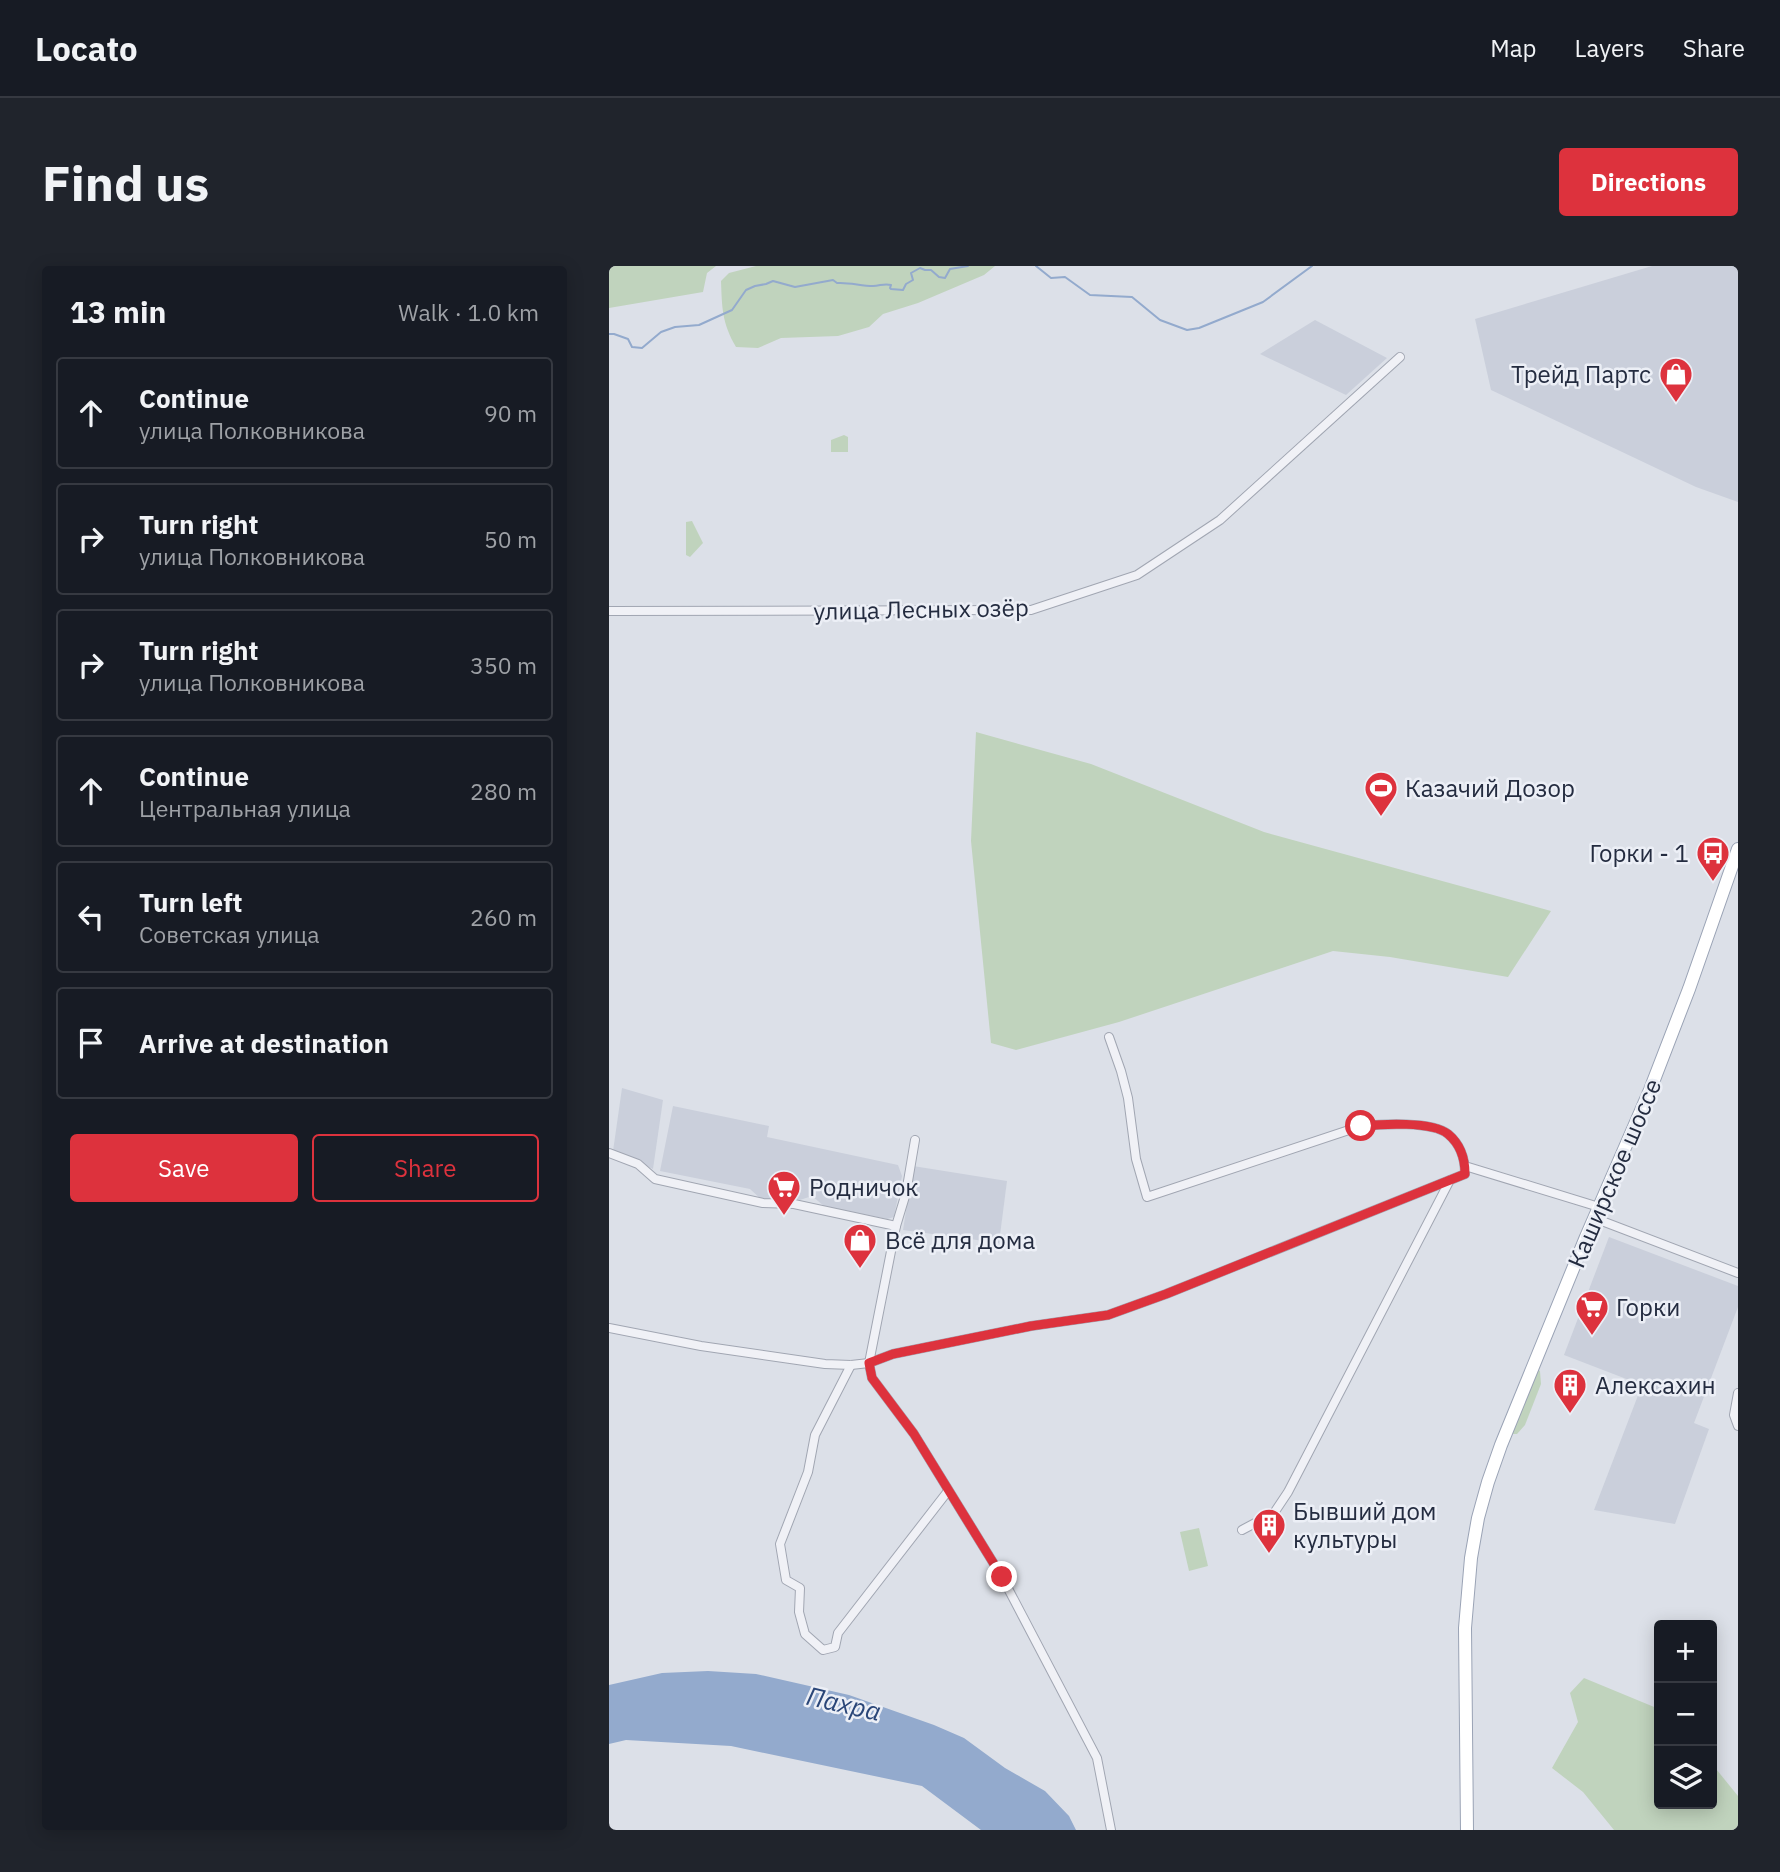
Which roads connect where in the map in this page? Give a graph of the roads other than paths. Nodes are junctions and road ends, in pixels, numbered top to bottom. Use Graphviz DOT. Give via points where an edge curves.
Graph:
graph roads {
  1 [pos="1400,357"];
  2 [pos="609,611"];
  3 [pos="1738,849"];
  4 [pos="1736,865"];
  5 [pos="1108,1037"];
  6 [pos="915,1140"];
  7 [pos="609,1153"];
  8 [pos="1465,1166"];
  9 [pos="1450,1180"];
  10 [pos="1597,1212"];
  11 [pos="895,1226"];
  12 [pos="1738,1273"];
  13 [pos="609,1328"];
  14 [pos="869,1363"];
  15 [pos="851,1365"];
  16 [pos="1738,1393"];
  17 [pos="1738,1426"];
  18 [pos="948,1491"];
  19 [pos="1242,1530"];
  20 [pos="1111,1828"];
  21 [pos="1468,1830"];
  1 -- 2 [label="street, улица Лесных озёр" via="1220,520 1137,575 1031,610"];
  3 -- 4 [label="main road, Каширское шоссе"];
  4 -- 10 [label="main road, Каширское шоссе" via="1650,1090"];
  5 -- 8 [label="street" via="1128,1098 1136,1159 1147,1197 1361,1126 1395,1123 1447,1133"];
  6 -- 11 [label="street"];
  7 -- 11 [label="street" via="638,1164 655,1179"];
  8 -- 9 [label="street" via="1465,1174"];
  8 -- 10 [label="street"];
  9 -- 14 [label="street" via="1108,1315 893,1354"];
  9 -- 19 [label="street" via="1288,1492 1274,1513"];
  10 -- 12 [label="street"];
  10 -- 21 [label="main road, Каширское шоссе" via="1500,1445 1478,1518 1465,1628"];
  11 -- 14 [label="street"];
  13 -- 15 [label="street" via="701,1346"];
  14 -- 15 [label="street"];
  14 -- 18 [label="street" via="872,1378 914,1434"];
  15 -- 18 [label="street" via="815,1435 808,1472 780,1544 786,1580 800,1588 799,1612 805,1634 823,1650 835,1647 838,1633"];
  16 -- 17 [label="street" via="1734,1415"];
  18 -- 20 [label="street" via="1002,1577 1097,1758"];
}
